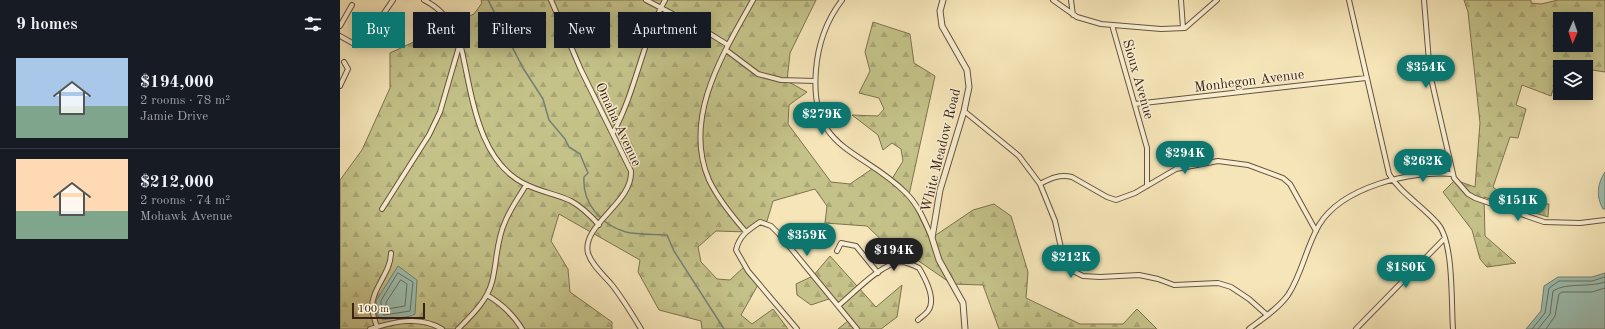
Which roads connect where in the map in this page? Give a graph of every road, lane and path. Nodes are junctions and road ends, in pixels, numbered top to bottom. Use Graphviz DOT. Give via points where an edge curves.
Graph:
graph roads {
  1 [pos="393,0"];
  2 [pos="424,0"];
  3 [pos="551,0"];
  4 [pos="646,0"];
  5 [pos="665,0"];
  6 [pos="753,0"];
  7 [pos="842,0"];
  8 [pos="943,0"];
  9 [pos="1053,0"];
  10 [pos="1071,0"];
  11 [pos="1181,0"];
  12 [pos="1217,0"];
  13 [pos="1349,0"];
  14 [pos="1424,0"];
  15 [pos="352,6"];
  16 [pos="661,8"];
  17 [pos="385,12"];
  18 [pos="442,12"];
  19 [pos="1073,16"];
  20 [pos="1112,25"];
  21 [pos="340,26"];
  22 [pos="1183,28"];
  23 [pos="340,36"];
  24 [pos="352,43"];
  25 [pos="459,48"];
  26 [pos="461,48"];
  27 [pos="727,48"];
  28 [pos="344,62"];
  29 [pos="1366,78"];
  30 [pos="815,81"];
  31 [pos="340,86"];
  32 [pos="1135,104"];
  33 [pos="964,111"];
  34 [pos="613,133"];
  35 [pos="1453,174"];
  36 [pos="1393,180"];
  37 [pos="1040,184"];
  38 [pos="526,185"];
  39 [pos="1146,186"];
  40 [pos="382,209"];
  41 [pos="1605,220"];
  42 [pos="600,224"];
  43 [pos="746,232"];
  44 [pos="1316,232"];
  45 [pos="932,238"];
  46 [pos="1445,238"];
  47 [pos="837,251"];
  48 [pos="391,253"];
  49 [pos="878,273"];
  50 [pos="487,295"];
  51 [pos="838,306"];
  52 [pos="1267,315"];
  53 [pos="918,320"];
  54 [pos="377,327"];
  55 [pos="370,329"];
  56 [pos="442,329"];
  57 [pos="458,329"];
  58 [pos="522,329"];
  59 [pos="641,329"];
  60 [pos="797,329"];
  61 [pos="857,329"];
  62 [pos="965,329"];
  63 [pos="1249,329"];
  64 [pos="1356,329"];
  65 [pos="1453,329"];
  1 -- 17 [label="street"];
  2 -- 18 [label="street"];
  3 -- 34 [label="street, Omaha Avenue" via="581,70"];
  4 -- 16 [label="street"];
  5 -- 16 [label="street"];
  6 -- 27 [label="street"];
  7 -- 30 [label="street" via="822,37"];
  8 -- 33 [label="street, White Meadow Road" via="940,11 942,26 961,58 969,78"];
  9 -- 19 [label="street"];
  10 -- 19 [label="street"];
  11 -- 22 [label="street"];
  12 -- 22 [label="street"];
  13 -- 29 [label="street"];
  14 -- 35 [label="street" via="1430,74"];
  15 -- 21 [label="street"];
  16 -- 27 [label="street" via="707,32"];
  16 -- 34 [label="street" via="622,116"];
  19 -- 20 [label="street"];
  20 -- 22 [label="street" via="1161,30"];
  20 -- 32 [label="street, Sioux Avenue"];
  23 -- 24 [label="street"];
  25 -- 40 [label="street" via="440,112 429,135"];
  26 -- 38 [label="street" via="489,151 503,168"];
  27 -- 30 [label="street" via="758,74 780,80"];
  27 -- 43 [label="street" via="707,91 702,122 702,149 709,179 720,199"];
  28 -- 31 [label="street" via="348,69"];
  29 -- 32 [label="street, Monhegon Avenue"];
  29 -- 36 [label="street" via="1389,174"];
  30 -- 45 [label="street" via="819,114 832,137 907,194 919,209"];
  32 -- 39 [label="street, Sioux Avenue" via="1147,148"];
  33 -- 37 [label="street" via="1009,146"];
  33 -- 45 [label="street, White Meadow Road" via="940,190"];
  34 -- 42 [label="street, Omaha Avenue" via="629,163 632,178 627,190"];
  35 -- 36 [label="street" via="1437,172"];
  35 -- 41 [label="street" via="1463,189 1476,198 1544,222 1580,223"];
  36 -- 44 [label="street" via="1364,189 1335,207 1324,218"];
  36 -- 46 [label="street" via="1438,224"];
  37 -- 39 [label="street" via="1053,177 1072,177 1116,200 1136,193"];
  37 -- 52 [label="street" via="1055,221 1064,261 1071,270 1080,275 1100,277 1139,275 1174,285 1218,283 1231,287"];
  38 -- 42 [label="street" via="572,202"];
  38 -- 50 [label="street" via="504,222"];
  39 -- 44 [label="street" via="1176,169 1204,163 1232,161 1248,165 1283,178 1290,184"];
  42 -- 59 [label="street, Omaha Avenue" via="588,243 591,261 619,295"];
  43 -- 51 [label="street" via="760,222 771,226"];
  43 -- 60 [label="street" via="738,241 738,256"];
  44 -- 52 [label="street" via="1288,295"];
  45 -- 62 [label="street, White Meadow Road" via="939,260 963,303"];
  46 -- 64 [label="street"];
  46 -- 65 [label="street"];
  47 -- 49 [label="street" via="841,243 856,246"];
  48 -- 54 [label="street" via="391,264 373,301 372,309"];
  49 -- 51 [label="street"];
  49 -- 53 [label="street" via="890,265 902,262 919,268 925,279 930,302 928,311"];
  50 -- 57 [label="street"];
  50 -- 58 [label="street" via="500,303"];
  51 -- 61 [label="street"];
  52 -- 63 [label="street"];
  54 -- 55 [label="street"];
  54 -- 56 [label="street" via="412,320"];
}
